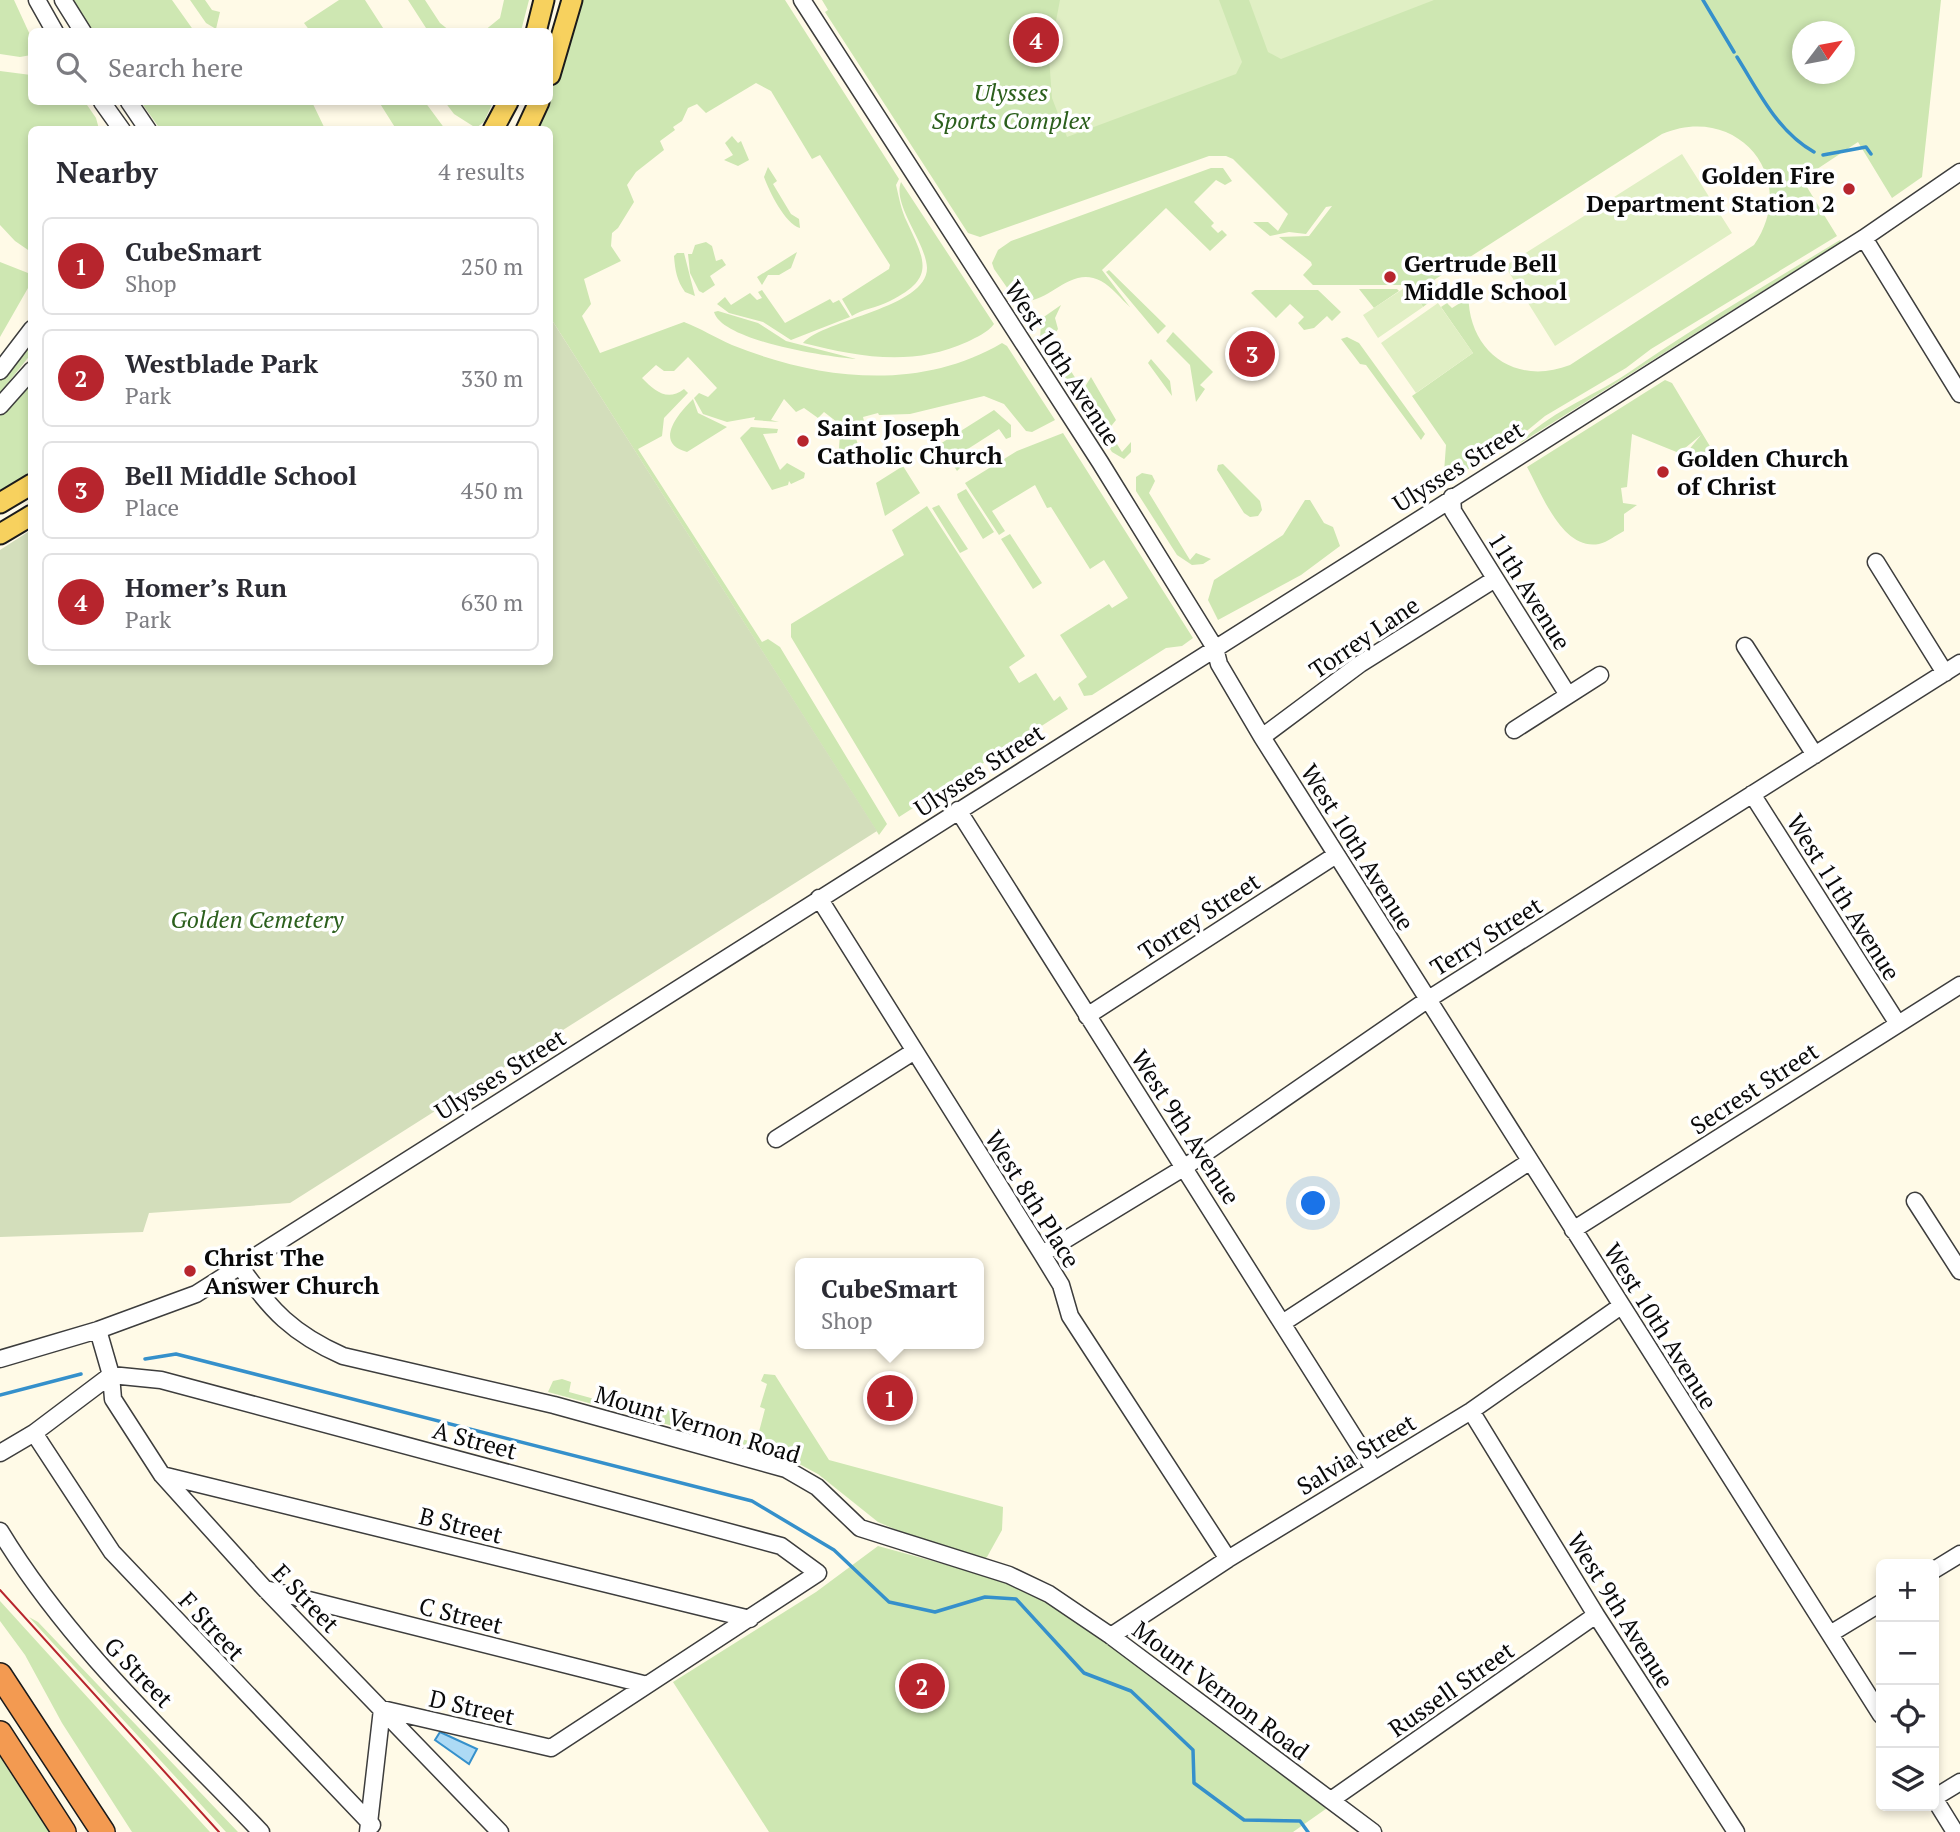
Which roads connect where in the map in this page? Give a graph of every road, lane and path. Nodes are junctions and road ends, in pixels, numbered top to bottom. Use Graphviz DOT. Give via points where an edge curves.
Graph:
graph roads {
  1 [pos="37,0"];
  2 [pos="63,0"];
  3 [pos="544,0"];
  4 [pos="572,0"];
  5 [pos="802,0"];
  6 [pos="53,28"];
  7 [pos="80,28"];
  8 [pos="537,28"];
  9 [pos="553,65"];
  10 [pos="104,105"];
  11 [pos="131,105"];
  12 [pos="506,105"];
  13 [pos="538,105"];
  14 [pos="119,126"];
  15 [pos="143,126"];
  16 [pos="495,126"];
  17 [pos="528,126"];
  18 [pos="1960,172"];
  19 [pos="1864,237"];
  20 [pos="28,334"];
  21 [pos="0,371"];
  22 [pos="28,374"];
  23 [pos="1960,394"];
  24 [pos="0,406"];
  25 [pos="28,486"];
  26 [pos="0,503"];
  27 [pos="1452,504"];
  28 [pos="28,517"];
  29 [pos="0,534"];
  30 [pos="1876,562"];
  31 [pos="1494,579"];
  32 [pos="1745,646"];
  33 [pos="1215,648"];
  34 [pos="1960,663"];
  35 [pos="1945,673"];
  36 [pos="1600,675"];
  37 [pos="1568,695"];
  38 [pos="1514,730"];
  39 [pos="1262,737"];
  40 [pos="1815,755"];
  41 [pos="1752,794"];
  42 [pos="958,810"];
  43 [pos="1336,855"];
  44 [pos="819,898"];
  45 [pos="1960,985"];
  46 [pos="1427,1000"];
  47 [pos="1087,1016"];
  48 [pos="1898,1024"];
  49 [pos="913,1052"];
  50 [pos="776,1139"];
  51 [pos="1530,1162"];
  52 [pos="1185,1167"];
  53 [pos="1915,1201"];
  54 [pos="1573,1230"];
  55 [pos="1042,1254"];
  56 [pos="240,1266"];
  57 [pos="1960,1271"];
  58 [pos="1621,1306"];
  59 [pos="1284,1322"];
  60 [pos="98,1330"];
  61 [pos="0,1359"];
  62 [pos="111,1375"];
  63 [pos="1471,1411"];
  64 [pos="34,1433"];
  65 [pos="0,1453"];
  66 [pos="1374,1469"];
  67 [pos="162,1475"];
  68 [pos="0,1531"];
  69 [pos="1960,1554"];
  70 [pos="1228,1559"];
  71 [pos="1939,1567"];
  72 [pos="265,1590"];
  73 [pos="1876,1606"];
  74 [pos="1596,1615"];
  75 [pos="750,1619"];
  76 [pos="1830,1634"];
  77 [pos="1111,1636"];
  78 [pos="0,1675"];
  79 [pos="647,1685"];
  80 [pos="1876,1707"];
  81 [pos="382,1709"];
  82 [pos="0,1733"];
  83 [pos="63,1770"];
  84 [pos="1960,1782"];
  85 [pos="1939,1795"];
  86 [pos="1331,1800"];
  87 [pos="1939,1806"];
  88 [pos="372,1829"];
  89 [pos="64,1832"];
  90 [pos="103,1832"];
  91 [pos="109,1832"];
  92 [pos="261,1832"];
  93 [pos="500,1832"];
  94 [pos="1373,1832"];
  95 [pos="1736,1832"];
  96 [pos="1955,1832"];
  1 -- 6 [label="street"];
  2 -- 7 [label="street"];
  3 -- 8 [label="main road"];
  4 -- 9 [label="main road"];
  5 -- 33 [label="street, West 10th Avenue"];
  10 -- 14 [label="street"];
  11 -- 15 [label="street"];
  12 -- 16 [label="main road"];
  13 -- 17 [label="main road"];
  18 -- 19 [label="street, Ulysses Street"];
  19 -- 23 [label="street"];
  19 -- 27 [label="street, Ulysses Street"];
  20 -- 21 [label="street"];
  22 -- 24 [label="street"];
  25 -- 26 [label="main road"];
  27 -- 31 [label="street, 11th Avenue"];
  27 -- 33 [label="street, Ulysses Street"];
  28 -- 29 [label="main road"];
  30 -- 35 [label="street"];
  31 -- 37 [label="street, 11th Avenue"];
  31 -- 39 [label="street, Torrey Lane" via="1360,664"];
  32 -- 40 [label="street"];
  33 -- 39 [label="street, West 10th Avenue" via="1219,664"];
  33 -- 42 [label="street, Ulysses Street"];
  34 -- 35 [label="street, Terry Street"];
  35 -- 40 [label="street, Terry Street"];
  36 -- 37 [label="street"];
  37 -- 38 [label="street"];
  39 -- 43 [label="street, West 10th Avenue"];
  40 -- 41 [label="street, Terry Street"];
  41 -- 46 [label="street, Terry Street"];
  41 -- 48 [label="street, West 11th Avenue"];
  42 -- 44 [label="street, Ulysses Street"];
  42 -- 47 [label="street, West 9th Avenue"];
  43 -- 46 [label="street, West 10th Avenue"];
  43 -- 47 [label="street, Torrey Street"];
  44 -- 49 [label="street, West 8th Place"];
  44 -- 56 [label="street, Ulysses Street"];
  45 -- 48 [label="street, Secrest Street"];
  46 -- 51 [label="street, West 10th Avenue"];
  46 -- 52 [label="street, Terry Street"];
  47 -- 52 [label="street, West 9th Avenue"];
  48 -- 54 [label="street, Secrest Street"];
  49 -- 50 [label="street"];
  49 -- 55 [label="street, West 8th Place"];
  51 -- 54 [label="street, West 10th Avenue"];
  51 -- 59 [label="street"];
  52 -- 55 [label="street, Terry Street"];
  52 -- 59 [label="street, West 9th Avenue"];
  53 -- 57 [label="street"];
  54 -- 58 [label="street, West 10th Avenue"];
  55 -- 70 [label="street, West 8th Place" via="1061,1285 1070,1316"];
  56 -- 60 [label="street, Ulysses Street" via="196,1294"];
  56 -- 77 [label="street, Mount Vernon Road" via="265,1303 290,1327 343,1356 554,1405 786,1469 817,1487 860,1528 1009,1574 1049,1594"];
  58 -- 63 [label="street, Salvia Street"];
  58 -- 76 [label="street, West 10th Avenue"];
  59 -- 66 [label="street, West 9th Avenue"];
  60 -- 61 [label="street, Ulysses Street"];
  60 -- 62 [label="street, E Street"];
  62 -- 64 [label="street"];
  62 -- 67 [label="street, E Street" via="113,1399"];
  62 -- 75 [label="street, A Street" via="161,1380 781,1546 818,1573"];
  63 -- 66 [label="street, Salvia Street"];
  63 -- 74 [label="street, West 9th Avenue"];
  64 -- 65 [label="street"];
  64 -- 88 [label="street, F Street" via="112,1552"];
  66 -- 70 [label="street, Salvia Street"];
  67 -- 72 [label="street, E Street"];
  67 -- 75 [label="street, B Street"];
  68 -- 92 [label="street, G Street" via="28,1577 80,1644"];
  69 -- 71 [label="street"];
  70 -- 77 [label="street, Salvia Street"];
  72 -- 79 [label="street, C Street"];
  72 -- 81 [label="street, E Street"];
  73 -- 76 [label="street"];
  74 -- 86 [label="street, Russell Street"];
  74 -- 95 [label="street, West 9th Avenue"];
  75 -- 79 [label="street"];
  76 -- 80 [label="street, West 10th Avenue"];
  77 -- 86 [label="street, Mount Vernon Road"];
  78 -- 83 [label="highway"];
  79 -- 81 [label="street, D Street" via="551,1748"];
  81 -- 88 [label="street"];
  81 -- 93 [label="street, E Street"];
  82 -- 89 [label="highway"];
  83 -- 90 [label="highway"];
  83 -- 91 [label="highway"];
  84 -- 85 [label="street"];
  86 -- 94 [label="street, Mount Vernon Road"];
  87 -- 96 [label="street"];
}
